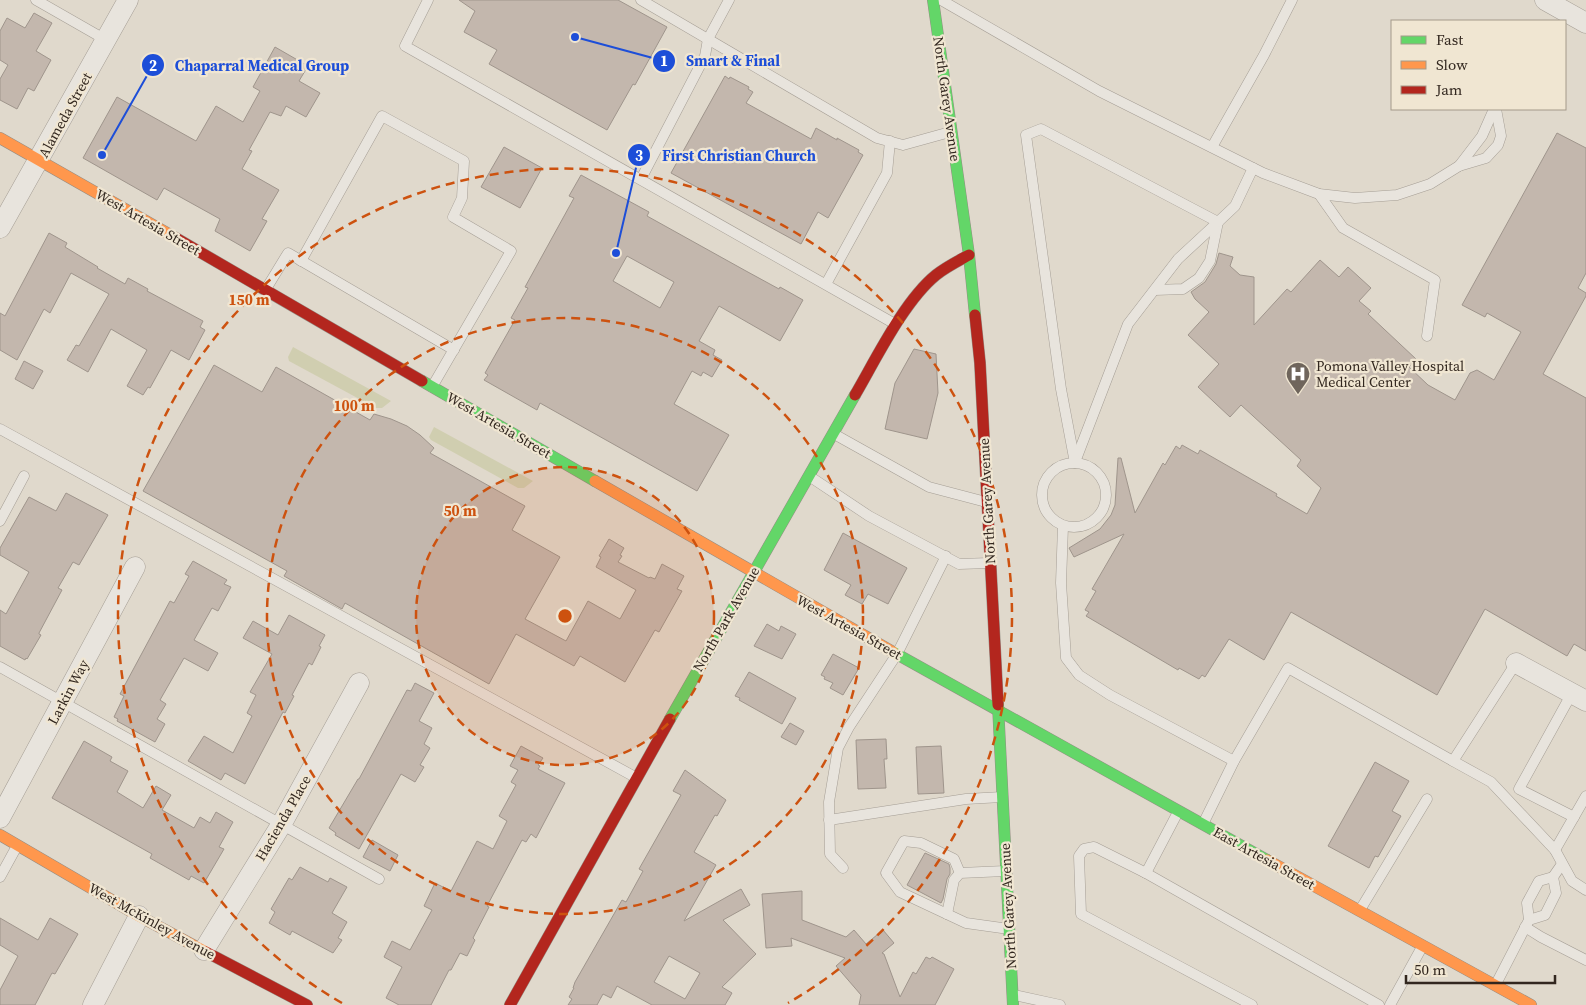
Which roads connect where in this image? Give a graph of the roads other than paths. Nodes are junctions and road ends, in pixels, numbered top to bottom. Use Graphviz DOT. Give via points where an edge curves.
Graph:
graph roads {
  1 [pos="36,0"];
  2 [pos="128,0"];
  3 [pos="428,0"];
  4 [pos="641,0"];
  5 [pos="729,0"];
  6 [pos="933,0"];
  7 [pos="941,0"];
  8 [pos="1292,0"];
  9 [pos="1545,0"];
  10 [pos="1586,23"];
  11 [pos="708,38"];
  12 [pos="106,40"];
  13 [pos="1495,110"];
  14 [pos="1495,110"];
  15 [pos="951,132"];
  16 [pos="0,138"];
  17 [pos="890,141"];
  18 [pos="1212,147"];
  19 [pos="40,160"];
  20 [pos="1459,166"];
  21 [pos="1253,168"];
  22 [pos="640,179"];
  23 [pos="1319,194"];
  24 [pos="1218,222"];
  25 [pos="0,228"];
  26 [pos="969,256"];
  27 [pos="301,261"];
  28 [pos="826,284"];
  29 [pos="265,290"];
  30 [pos="1155,290"];
  31 [pos="896,324"];
  32 [pos="1427,336"];
  33 [pos="454,350"];
  34 [pos="432,387"];
  35 [pos="0,429"];
  36 [pos="833,433"];
  37 [pos="1074,463"];
  38 [pos="24,476"];
  39 [pos="809,476"];
  40 [pos="987,502"];
  41 [pos="0,521"];
  42 [pos="1063,526"];
  43 [pos="946,556"];
  44 [pos="990,562"];
  45 [pos="135,567"];
  46 [pos="753,573"];
  47 [pos="897,654"];
  48 [pos="1516,663"];
  49 [pos="0,667"];
  50 [pos="359,683"];
  51 [pos="1579,697"];
  52 [pos="63,701"];
  53 [pos="998,711"];
  54 [pos="1234,760"];
  55 [pos="1453,761"];
  56 [pos="636,778"];
  57 [pos="1586,796"];
  58 [pos="1002,797"];
  59 [pos="1427,799"];
  60 [pos="1178,811"];
  61 [pos="0,818"];
  62 [pos="1574,818"];
  63 [pos="830,820"];
  64 [pos="1203,824"];
  65 [pos="281,825"];
  66 [pos="0,835"];
  67 [pos="18,845"];
  68 [pos="1555,850"];
  69 [pos="1562,864"];
  70 [pos="843,868"];
  71 [pos="1006,871"];
  72 [pos="1144,872"];
  73 [pos="960,873"];
  74 [pos="0,877"];
  75 [pos="1553,877"];
  76 [pos="379,879"];
  77 [pos="1586,890"];
  78 [pos="1360,911"];
  79 [pos="947,914"];
  80 [pos="139,916"];
  81 [pos="1527,924"];
  82 [pos="1010,930"];
  83 [pos="1423,945"];
  84 [pos="204,950"];
  85 [pos="1586,960"];
  86 [pos="1496,985"];
  87 [pos="1013,1000"];
  88 [pos="93,1005"];
  89 [pos="306,1005"];
  90 [pos="510,1005"];
  91 [pos="1060,1005"];
  92 [pos="1252,1005"];
  93 [pos="1379,1005"];
  94 [pos="1390,1005"];
  95 [pos="1531,1005"];
  1 -- 12 [label="lane"];
  2 -- 12 [label="street, Alameda Street"];
  3 -- 22 [label="lane" via="404,46"];
  4 -- 11 [label="lane"];
  5 -- 11 [label="lane"];
  6 -- 15 [label="street, North Garey Avenue"];
  7 -- 18 [label="lane" via="1099,91"];
  8 -- 18 [label="lane"];
  9 -- 10 [label="street"];
  11 -- 17 [label="lane" via="877,138"];
  11 -- 22 [label="lane" via="705,56"];
  12 -- 19 [label="street, Alameda Street"];
  13 -- 20 [label="lane" via="1482,136"];
  14 -- 20 [label="lane" via="1501,136 1498,145 1486,158"];
  15 -- 17 [label="lane" via="903,145"];
  15 -- 26 [label="street, North Garey Avenue"];
  16 -- 19 [label="street, West Artesia Street"];
  17 -- 28 [label="lane" via="887,173"];
  18 -- 21 [label="lane"];
  19 -- 25 [label="street, Alameda Street"];
  19 -- 29 [label="street, West Artesia Street"];
  20 -- 23 [label="lane" via="1430,184 1397,195 1355,198"];
  21 -- 23 [label="lane"];
  21 -- 24 [label="lane" via="1235,206"];
  22 -- 28 [label="lane"];
  23 -- 32 [label="lane" via="1343,228 1435,280"];
  24 -- 30 [label="lane" via="1178,259"];
  24 -- 30 [label="lane" via="1210,261 1199,278 1183,289"];
  24 -- 37 [label="lane" via="1041,128 1026,135"];
  26 -- 31 [label="street, North Park Avenue" via="936,275 913,299"];
  26 -- 40 [label="street, North Garey Avenue" via="980,363"];
  27 -- 29 [label="lane" via="288,254"];
  27 -- 33 [label="lane"];
  27 -- 33 [label="lane" via="382,116 464,161 462,198 453,217 511,251"];
  28 -- 31 [label="lane"];
  29 -- 34 [label="street, West Artesia Street"];
  30 -- 37 [label="lane" via="1128,324"];
  31 -- 36 [label="street, North Park Avenue"];
  33 -- 34 [label="lane"];
  34 -- 46 [label="street, West Artesia Street"];
  35 -- 56 [label="lane"];
  36 -- 39 [label="street, North Park Avenue"];
  36 -- 40 [label="lane" via="929,487"];
  37 -- 42 [label="lane" via="1055,469 1043,484 1041,494 1045,509 1054,521"];
  37 -- 42 [label="lane" via="1095,471 1106,490 1105,501 1094,520 1085,525"];
  38 -- 41 [label="lane"];
  39 -- 43 [label="lane" via="869,516"];
  39 -- 46 [label="street, North Park Avenue"];
  40 -- 44 [label="street, North Garey Avenue"];
  42 -- 54 [label="lane" via="1061,583 1066,658 1080,675 1110,695"];
  43 -- 44 [label="lane" via="959,564"];
  43 -- 47 [label="lane"];
  44 -- 53 [label="street, North Garey Avenue"];
  45 -- 52 [label="street, Larkin Way"];
  46 -- 47 [label="street, West Artesia Street"];
  46 -- 56 [label="street, North Park Avenue"];
  47 -- 53 [label="street, West Artesia Street"];
  47 -- 63 [label="lane" via="838,748 829,802"];
  48 -- 51 [label="street"];
  48 -- 55 [label="lane"];
  49 -- 52 [label="lane"];
  50 -- 65 [label="street, Hacienda Place"];
  51 -- 62 [label="lane" via="1519,789"];
  52 -- 61 [label="street, Larkin Way"];
  52 -- 65 [label="lane"];
  53 -- 58 [label="street, North Garey Avenue"];
  53 -- 60 [label="street, East Artesia Street"];
  54 -- 55 [label="lane" via="1288,668"];
  54 -- 64 [label="lane"];
  55 -- 68 [label="lane" via="1491,782"];
  56 -- 90 [label="street, North Park Avenue"];
  57 -- 62 [label="lane"];
  58 -- 63 [label="lane" via="966,799"];
  58 -- 71 [label="street, North Garey Avenue"];
  59 -- 78 [label="lane"];
  60 -- 64 [label="street, East Artesia Street"];
  60 -- 72 [label="lane"];
  62 -- 68 [label="lane"];
  63 -- 70 [label="lane" via="830,854"];
  64 -- 78 [label="street, East Artesia Street"];
  65 -- 76 [label="lane"];
  65 -- 84 [label="street, Hacienda Place"];
  66 -- 67 [label="street, West McKinley Avenue"];
  67 -- 74 [label="lane"];
  67 -- 80 [label="street, West McKinley Avenue"];
  68 -- 69 [label="lane"];
  69 -- 75 [label="lane"];
  69 -- 77 [label="lane" via="1572,881"];
  71 -- 73 [label="lane"];
  71 -- 82 [label="street, North Garey Avenue"];
  72 -- 92 [label="lane" via="1094,847 1084,849 1079,856 1081,914"];
  72 -- 93 [label="lane"];
  73 -- 79 [label="lane" via="954,880"];
  73 -- 79 [label="lane" via="954,859 921,843 904,841 886,873 900,892"];
  75 -- 81 [label="lane" via="1539,881 1527,903"];
  75 -- 81 [label="lane" via="1556,893 1545,915"];
  78 -- 83 [label="street, East Artesia Street"];
  79 -- 82 [label="lane" via="966,923"];
  80 -- 84 [label="street, West McKinley Avenue"];
  80 -- 88 [label="street"];
  81 -- 85 [label="lane" via="1540,937"];
  81 -- 86 [label="lane"];
  82 -- 87 [label="street, North Garey Avenue"];
  83 -- 86 [label="street, East Artesia Street"];
  83 -- 94 [label="lane"];
  84 -- 89 [label="street, West McKinley Avenue"];
  86 -- 95 [label="street, East Artesia Street"];
  87 -- 91 [label="lane"];
}
